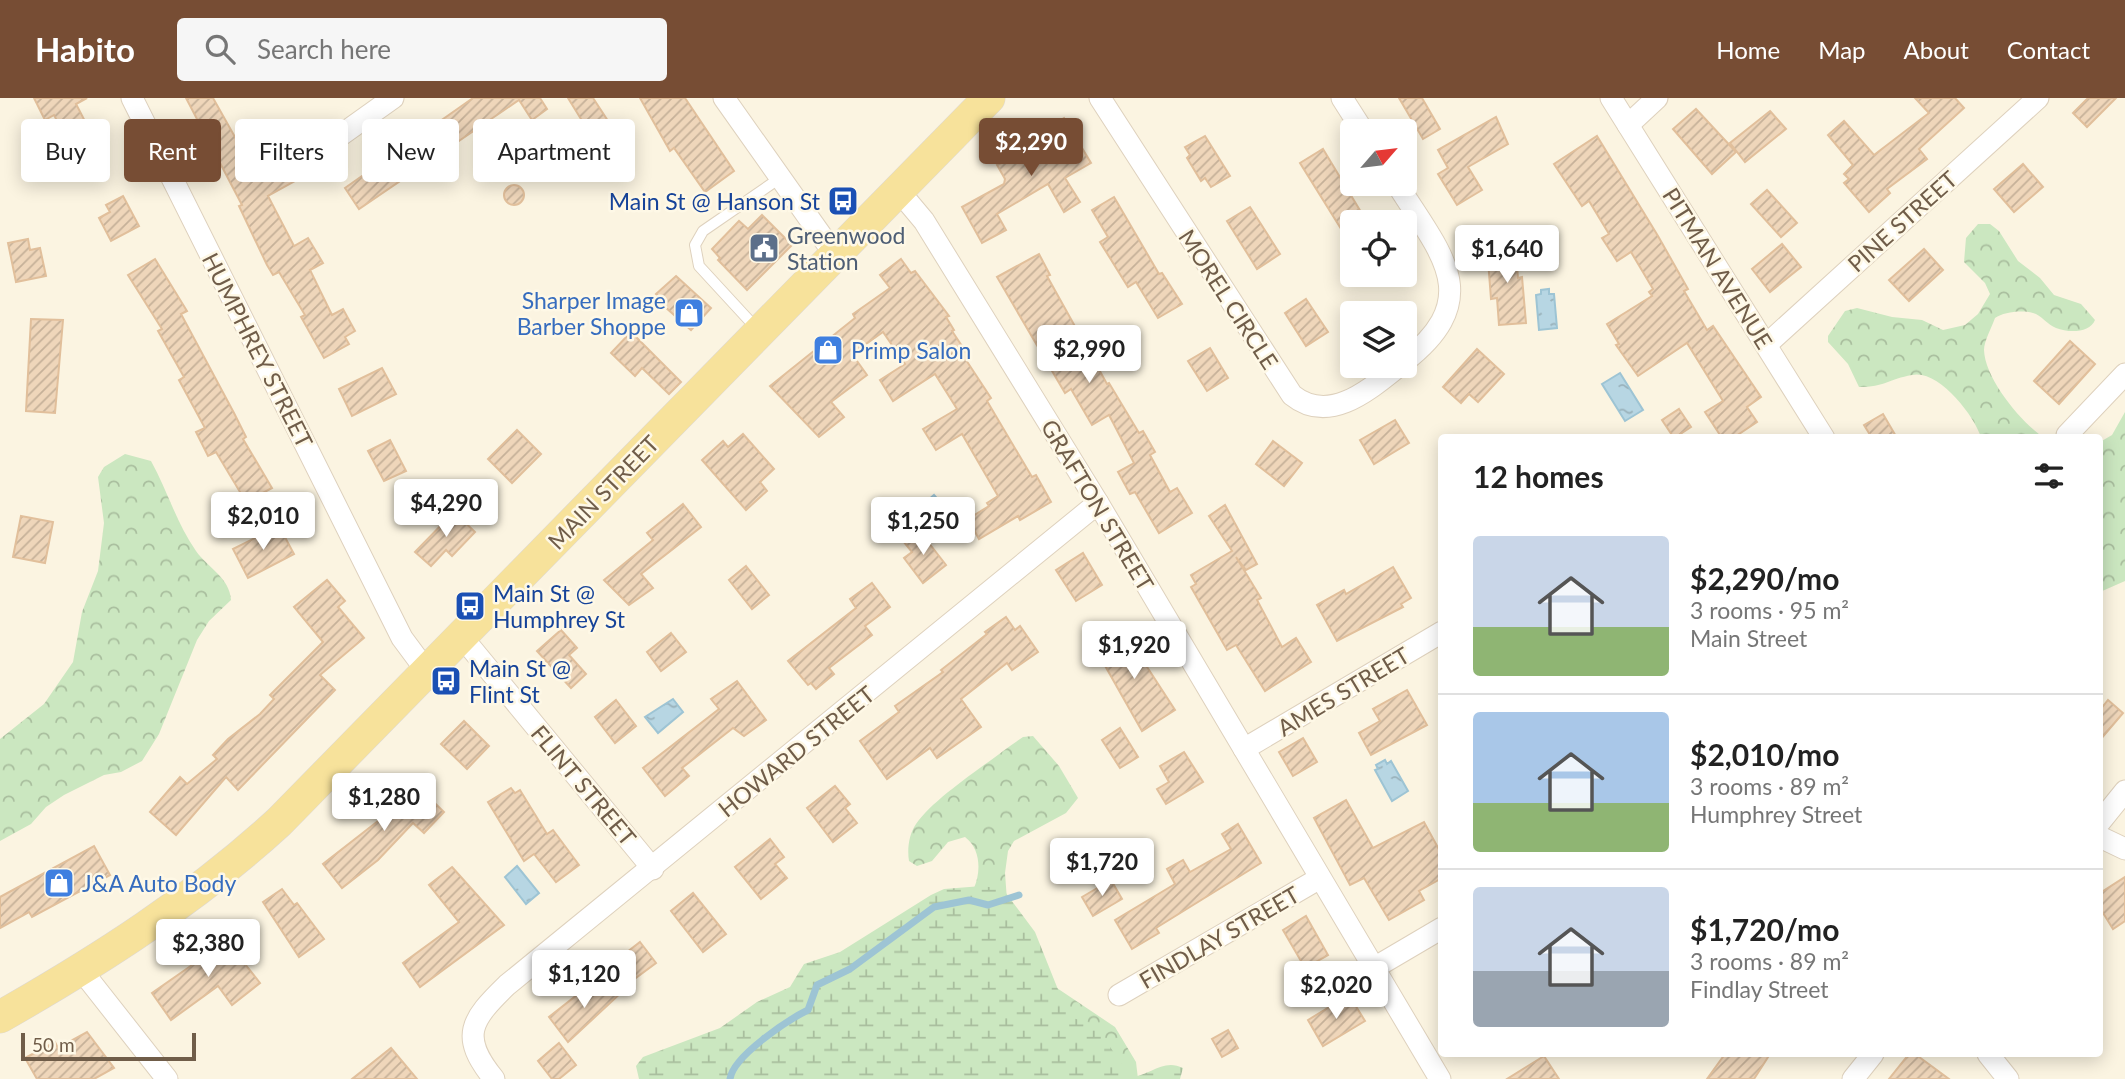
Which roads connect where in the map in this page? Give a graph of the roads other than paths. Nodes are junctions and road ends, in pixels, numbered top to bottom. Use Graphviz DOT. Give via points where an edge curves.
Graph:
graph roads {
  1 [pos="132,98"];
  2 [pos="393,98"];
  3 [pos="724,98"];
  4 [pos="989,98"];
  5 [pos="1100,98"];
  6 [pos="1342,98"];
  7 [pos="1611,98"];
  8 [pos="1657,98"];
  9 [pos="2038,98"];
  10 [pos="1355,119"];
  11 [pos="1628,125"];
  12 [pos="348,130"];
  13 [pos="780,178"];
  14 [pos="898,190"];
  15 [pos="1404,196"];
  16 [pos="835,255"];
  17 [pos="759,332"];
  18 [pos="1766,345"];
  19 [pos="1417,349"];
  20 [pos="2125,374"];
  21 [pos="1381,378"];
  22 [pos="1822,434"];
  23 [pos="2068,434"];
  24 [pos="1098,503"];
  25 [pos="1438,634"];
  26 [pos="462,637"];
  27 [pos="428,673"];
  28 [pos="1244,749"];
  29 [pos="2125,791"];
  30 [pos="2103,818"];
  31 [pos="2103,838"];
  32 [pos="2125,849"];
  33 [pos="653,869"];
  34 [pos="1320,878"];
  35 [pos="1438,930"];
  36 [pos="1374,968"];
  37 [pos="82,971"];
  38 [pos="1119,995"];
  39 [pos="0,1017"];
  40 [pos="1871,1057"];
  41 [pos="1990,1057"];
  42 [pos="167,1079"];
  43 [pos="494,1079"];
  44 [pos="1440,1079"];
  45 [pos="1853,1079"];
  46 [pos="2008,1079"];
  1 -- 27 [label="street, HUMPHREY STREET" via="402,638"];
  2 -- 12 [label="street"];
  3 -- 13 [label="street"];
  4 -- 14 [label="main road, MAIN STREET"];
  5 -- 21 [label="street, MOREL CIRCLE" via="1292,395 1309,406 1331,408"];
  6 -- 10 [label="street"];
  7 -- 11 [label="street, PITMAN AVENUE"];
  8 -- 11 [label="street"];
  9 -- 18 [label="street, PINE STREET"];
  11 -- 18 [label="street, PITMAN AVENUE"];
  13 -- 16 [label="street"];
  13 -- 17 [label="lane" via="703,231 695,245 702,270"];
  14 -- 16 [label="main road, MAIN STREET"];
  14 -- 24 [label="street, GRAFTON STREET" via="924,221"];
  15 -- 19 [label="street" via="1441,254 1452,288 1436,331"];
  16 -- 17 [label="main road, MAIN STREET"];
  17 -- 26 [label="main road, MAIN STREET"];
  18 -- 22 [label="street, PITMAN AVENUE"];
  20 -- 23 [label="street"];
  24 -- 28 [label="street, GRAFTON STREET"];
  24 -- 33 [label="street, HOWARD STREET"];
  25 -- 28 [label="street, AMES STREET"];
  26 -- 27 [label="main road, MAIN STREET"];
  26 -- 33 [label="street, FLINT STREET"];
  27 -- 37 [label="main road, MAIN STREET" via="251,848 172,911"];
  28 -- 34 [label="street, GRAFTON STREET"];
  29 -- 30 [label="street"];
  31 -- 32 [label="street"];
  33 -- 43 [label="street, HOWARD STREET" via="494,998 476,1019 472,1038 478,1058"];
  34 -- 36 [label="street, GRAFTON STREET"];
  34 -- 38 [label="street, FINDLAY STREET"];
  35 -- 36 [label="street"];
  36 -- 44 [label="street, GRAFTON STREET"];
  37 -- 39 [label="main road, MAIN STREET"];
  37 -- 42 [label="street"];
  40 -- 45 [label="street"];
  41 -- 46 [label="street"];
}
